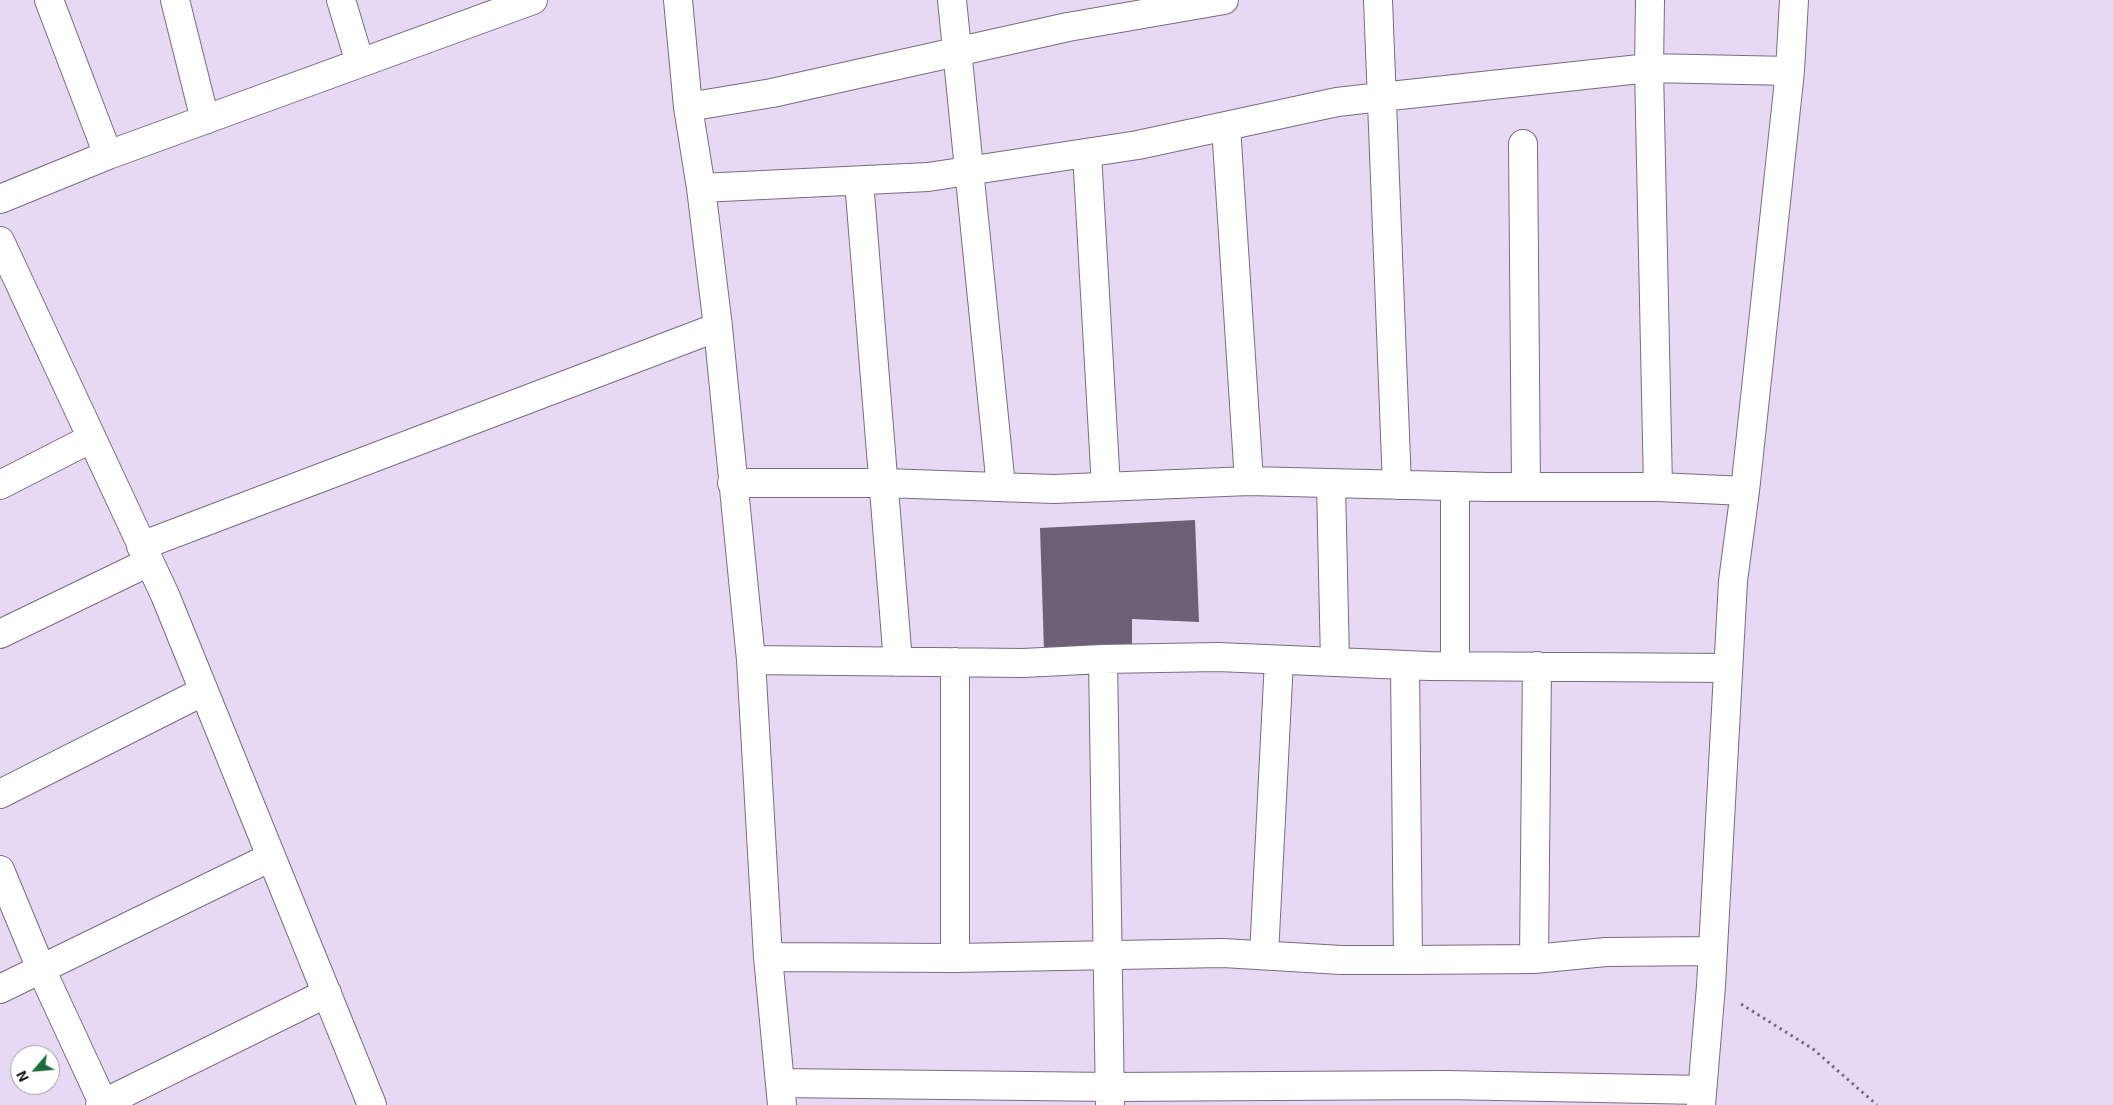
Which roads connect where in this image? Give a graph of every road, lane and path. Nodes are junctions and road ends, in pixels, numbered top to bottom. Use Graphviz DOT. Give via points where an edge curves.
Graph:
graph roads {
  1 [pos="49,0"];
  2 [pos="175,0"];
  3 [pos="341,0"];
  4 [pos="533,0"];
  5 [pos="678,0"];
  6 [pos="952,0"];
  7 [pos="1224,0"];
  8 [pos="1378,0"];
  9 [pos="1650,0"];
  10 [pos="1794,0"];
  11 [pos="957,53"];
  12 [pos="360,63"];
  13 [pos="1649,68"];
  14 [pos="1790,71"];
  15 [pos="1381,97"];
  16 [pos="688,107"];
  17 [pos="205,120"];
  18 [pos="1226,126"];
  19 [pos="1523,144"];
  20 [pos="1087,153"];
  21 [pos="108,155"];
  22 [pos="969,171"];
  23 [pos="859,181"];
  24 [pos="701,188"];
  25 [pos="0,199"];
  26 [pos="0,241"];
  27 [pos="10,284"];
  28 [pos="718,327"];
  29 [pos="92,438"];
  30 [pos="1249,481"];
  31 [pos="732,483"];
  32 [pos="885,483"];
  33 [pos="0,484"];
  34 [pos="1332,484"];
  35 [pos="1397,485"];
  36 [pos="1455,486"];
  37 [pos="1001,487"];
  38 [pos="1106,487"];
  39 [pos="1526,487"];
  40 [pos="1658,487"];
  41 [pos="1745,491"];
  42 [pos="145,554"];
  43 [pos="0,634"];
  44 [pos="1103,659"];
  45 [pos="751,660"];
  46 [pos="1280,660"];
  47 [pos="898,662"];
  48 [pos="955,662"];
  49 [pos="1335,662"];
  50 [pos="1405,664"];
  51 [pos="1455,666"];
  52 [pos="1537,666"];
  53 [pos="1728,668"];
  54 [pos="204,691"];
  55 [pos="0,794"];
  56 [pos="271,857"];
  57 [pos="0,870"];
  58 [pos="1713,951"];
  59 [pos="1109,955"];
  60 [pos="1264,955"];
  61 [pos="768,957"];
  62 [pos="955,958"];
  63 [pos="1534,959"];
  64 [pos="1408,960"];
  65 [pos="41,969"];
  66 [pos="1711,986"];
  67 [pos="0,989"];
  68 [pos="327,993"];
  69 [pos="781,1094"];
  70 [pos="1110,1096"];
  71 [pos="1702,1098"];
  72 [pos="103,1104"];
  73 [pos="372,1105"];
  74 [pos="1876,1105"];
  1 -- 21 [label="street"];
  2 -- 17 [label="street"];
  3 -- 12 [label="street"];
  4 -- 12 [label="street"];
  5 -- 16 [label="street"];
  6 -- 11 [label="street"];
  7 -- 11 [label="street" via="1068,28"];
  8 -- 15 [label="street"];
  9 -- 13 [label="street"];
  10 -- 14 [label="street"];
  11 -- 16 [label="street" via="772,93"];
  11 -- 22 [label="street"];
  12 -- 17 [label="street"];
  13 -- 14 [label="street"];
  13 -- 15 [label="street"];
  13 -- 40 [label="street"];
  14 -- 41 [label="street"];
  15 -- 18 [label="street" via="1337,102"];
  15 -- 35 [label="street"];
  16 -- 24 [label="street"];
  17 -- 21 [label="street"];
  18 -- 20 [label="street"];
  18 -- 30 [label="street"];
  19 -- 39 [label="street"];
  20 -- 22 [label="street"];
  20 -- 38 [label="street"];
  21 -- 25 [label="street"];
  22 -- 23 [label="street"];
  22 -- 37 [label="street"];
  23 -- 24 [label="street"];
  23 -- 32 [label="street"];
  24 -- 28 [label="street"];
  26 -- 27 [label="street"];
  27 -- 29 [label="street"];
  28 -- 31 [label="street"];
  28 -- 42 [label="street"];
  29 -- 33 [label="street"];
  29 -- 42 [label="street"];
  30 -- 34 [label="street"];
  30 -- 38 [label="street"];
  31 -- 32 [label="street"];
  31 -- 45 [label="street"];
  32 -- 37 [label="street"];
  32 -- 47 [label="street"];
  34 -- 35 [label="street"];
  34 -- 49 [label="street"];
  35 -- 36 [label="street"];
  36 -- 39 [label="street"];
  36 -- 51 [label="street"];
  37 -- 38 [label="street"];
  39 -- 40 [label="street"];
  40 -- 41 [label="street"];
  41 -- 53 [label="street" via="1733,581"];
  42 -- 43 [label="street"];
  42 -- 54 [label="street" via="166,595"];
  44 -- 46 [label="street"];
  44 -- 48 [label="street"];
  44 -- 59 [label="street"];
  45 -- 47 [label="street"];
  45 -- 61 [label="street"];
  46 -- 49 [label="street"];
  46 -- 60 [label="street"];
  47 -- 48 [label="street"];
  48 -- 62 [label="street"];
  49 -- 50 [label="street"];
  50 -- 51 [label="street"];
  50 -- 64 [label="street"];
  51 -- 52 [label="street"];
  52 -- 53 [label="street"];
  52 -- 63 [label="street"];
  53 -- 58 [label="street"];
  54 -- 55 [label="street"];
  54 -- 56 [label="street"];
  56 -- 65 [label="street"];
  56 -- 68 [label="street"];
  57 -- 65 [label="street"];
  58 -- 63 [label="street" via="1606,952"];
  58 -- 66 [label="street"];
  59 -- 60 [label="street"];
  59 -- 62 [label="street"];
  59 -- 70 [label="street"];
  60 -- 64 [label="street"];
  61 -- 62 [label="street"];
  61 -- 69 [label="street"];
  63 -- 64 [label="street"];
  65 -- 67 [label="street"];
  65 -- 72 [label="street"];
  66 -- 71 [label="street"];
  66 -- 74 [label="path" via="1813,1049"];
  68 -- 72 [label="street"];
  68 -- 73 [label="street"];
  69 -- 70 [label="street"];
  70 -- 71 [label="street" via="1445,1085"];
}
